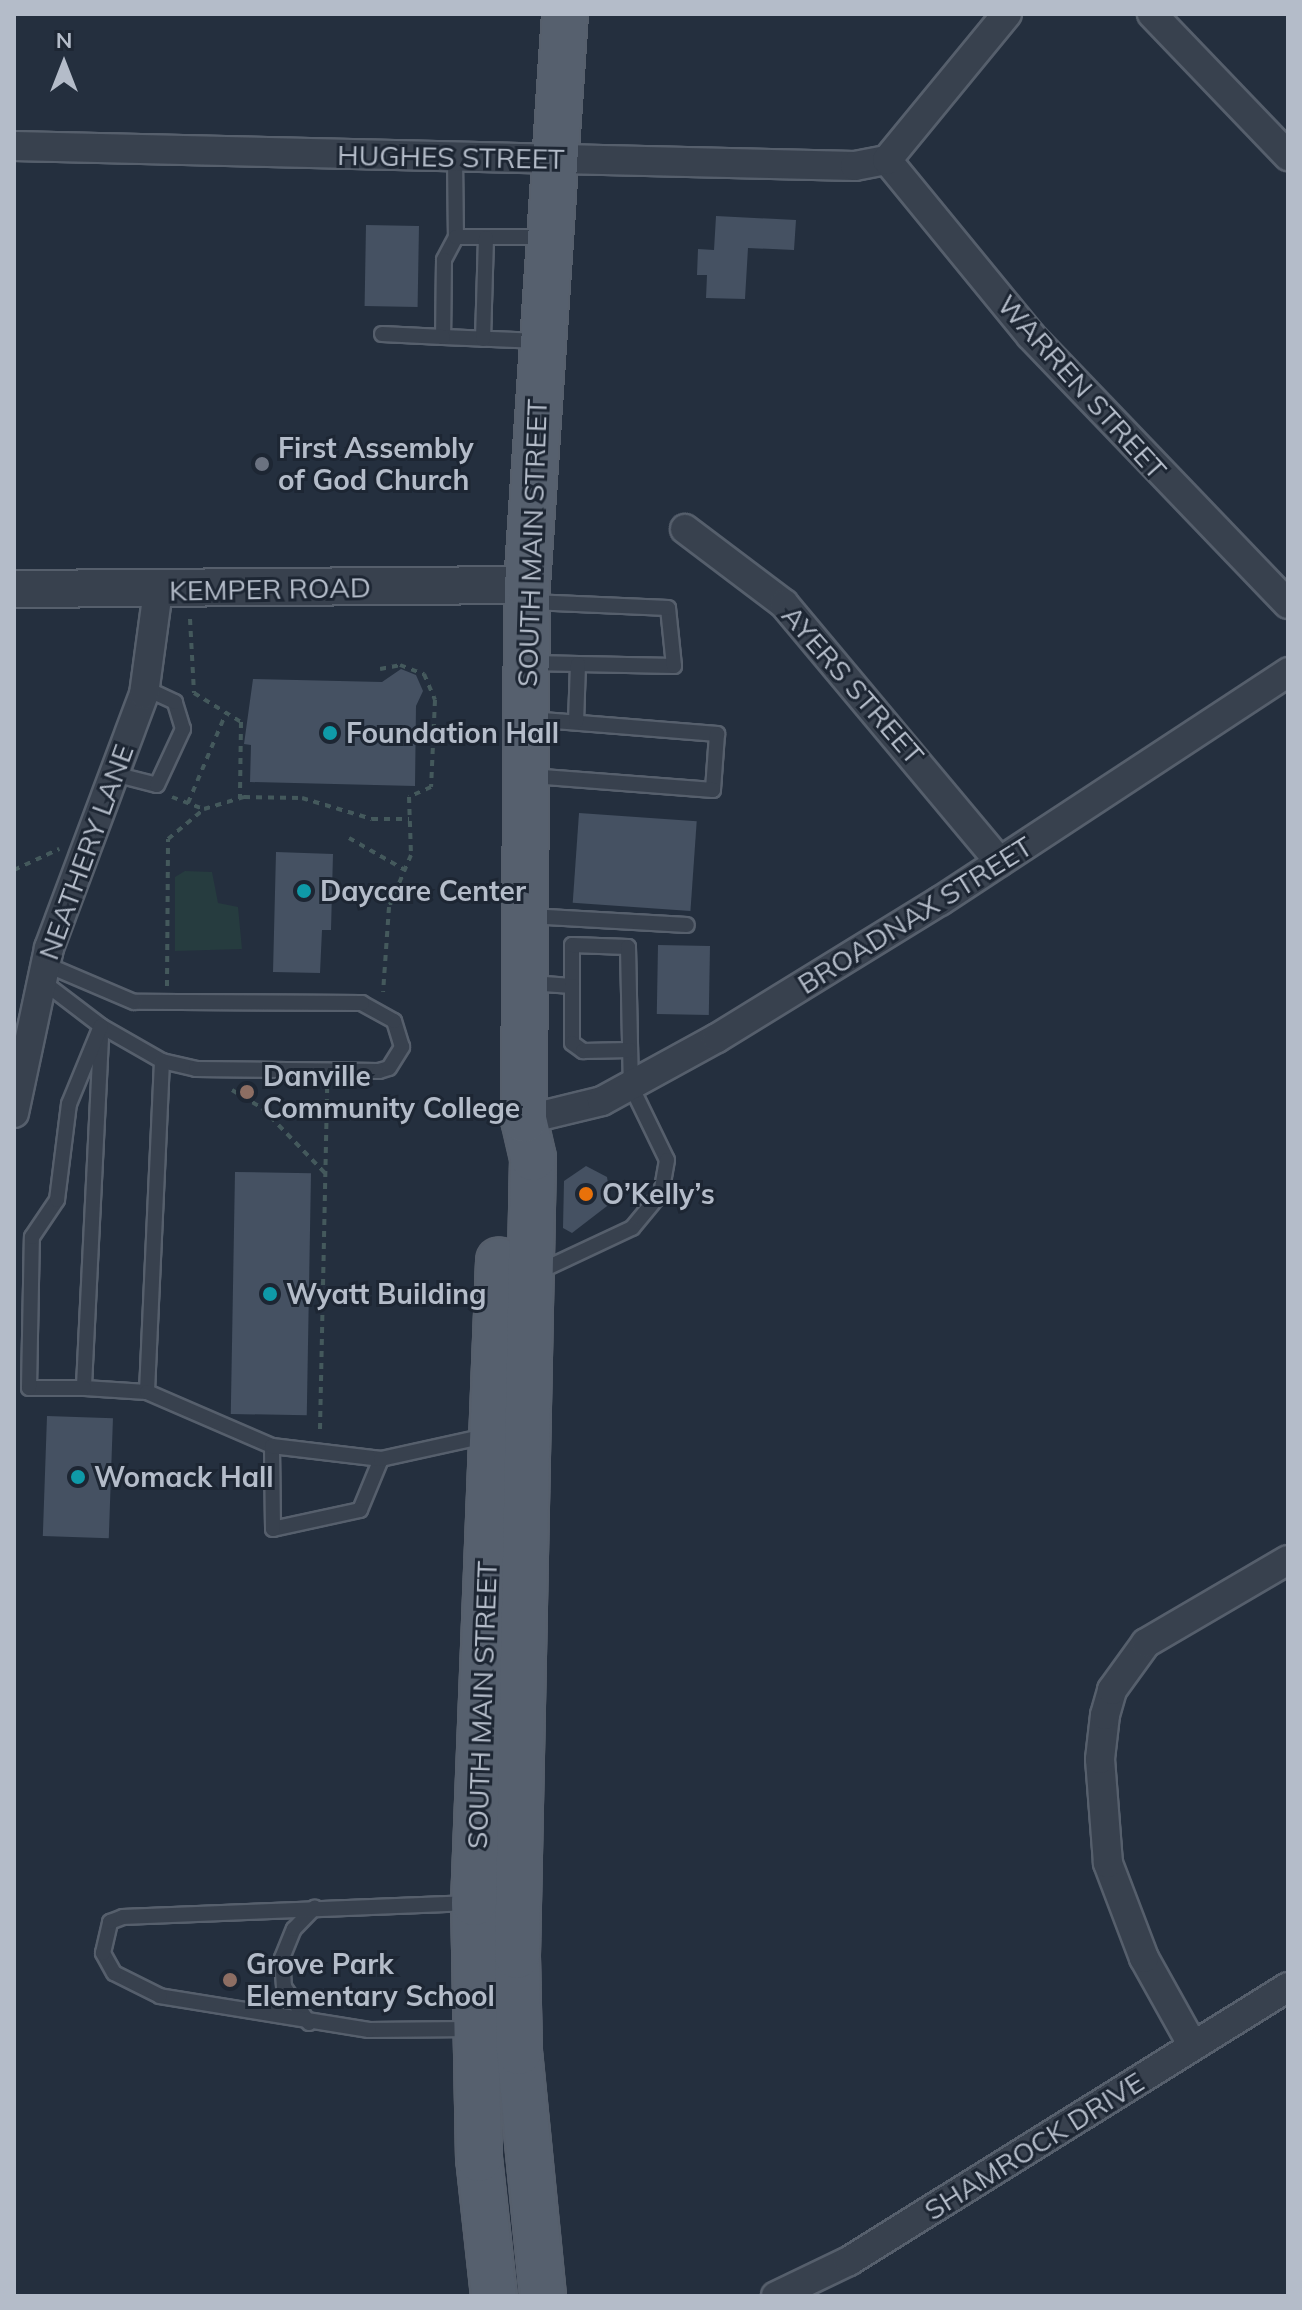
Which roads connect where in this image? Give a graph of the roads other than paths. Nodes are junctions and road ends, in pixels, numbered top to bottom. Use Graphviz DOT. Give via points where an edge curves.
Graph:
graph roads {
  1 [pos="565,14"];
  2 [pos="1007,14"];
  3 [pos="1152,14"];
  4 [pos="14,146"];
  5 [pos="1288,156"];
  6 [pos="455,158"];
  7 [pos="553,160"];
  8 [pos="887,160"];
  9 [pos="548,236"];
  10 [pos="456,237"];
  11 [pos="486,238"];
  12 [pos="382,334"];
  13 [pos="443,337"];
  14 [pos="483,339"];
  15 [pos="540,341"];
  16 [pos="685,529"];
  17 [pos="14,589"];
  18 [pos="173,591"];
  19 [pos="527,593"];
  20 [pos="1288,604"];
  21 [pos="526,663"];
  22 [pos="578,664"];
  23 [pos="1288,672"];
  24 [pos="145,688"];
  25 [pos="526,719"];
  26 [pos="576,722"];
  27 [pos="114,774"];
  28 [pos="526,776"];
  29 [pos="1000,862"];
  30 [pos="525,916"];
  31 [pos="687,925"];
  32 [pos="43,972"];
  33 [pos="577,975"];
  34 [pos="525,983"];
  35 [pos="101,1026"];
  36 [pos="630,1050"];
  37 [pos="162,1061"];
  38 [pos="631,1086"];
  39 [pos="14,1113"];
  40 [pos="524,1120"];
  41 [pos="527,1277"];
  42 [pos="84,1388"];
  43 [pos="147,1392"];
  44 [pos="492,1434"];
  45 [pos="272,1446"];
  46 [pos="381,1459"];
  47 [pos="1288,1560"];
  48 [pos="496,1903"];
  49 [pos="315,1907"];
  50 [pos="1288,1987"];
  51 [pos="309,2023"];
  52 [pos="497,2029"];
  53 [pos="1193,2046"];
  54 [pos="494,2296"];
  55 [pos="543,2296"];
  56 [pos="776,2296"];
  1 -- 7 [label="main road, SOUTH MAIN STREET"];
  2 -- 8 [label="street"];
  3 -- 5 [label="street"];
  4 -- 6 [label="street, HUGHES STREET"];
  6 -- 7 [label="street, HUGHES STREET"];
  6 -- 10 [label="lane"];
  7 -- 8 [label="street, HUGHES STREET" via="855,166"];
  7 -- 9 [label="main road, SOUTH MAIN STREET"];
  8 -- 20 [label="street, WARREN STREET" via="1041,347"];
  9 -- 11 [label="lane"];
  9 -- 15 [label="main road, SOUTH MAIN STREET"];
  10 -- 11 [label="lane"];
  10 -- 13 [label="lane" via="444,260"];
  11 -- 14 [label="lane"];
  12 -- 13 [label="lane"];
  13 -- 14 [label="lane"];
  14 -- 15 [label="lane"];
  15 -- 19 [label="main road, SOUTH MAIN STREET"];
  16 -- 29 [label="street, AYERS STREET" via="784,604"];
  17 -- 18 [label="street, KEMPER ROAD"];
  18 -- 19 [label="street, KEMPER ROAD"];
  18 -- 24 [label="street, NEATHERY LANE"];
  19 -- 21 [label="main road, SOUTH MAIN STREET"];
  19 -- 22 [label="lane" via="668,608 674,666"];
  21 -- 22 [label="lane"];
  21 -- 25 [label="main road, SOUTH MAIN STREET"];
  22 -- 26 [label="lane"];
  23 -- 29 [label="street, BROADNAX STREET"];
  24 -- 27 [label="street, NEATHERY LANE"];
  24 -- 27 [label="lane" via="175,702 184,719 162,780 151,789"];
  25 -- 26 [label="lane"];
  25 -- 28 [label="main road, SOUTH MAIN STREET"];
  26 -- 28 [label="lane" via="717,734 713,790"];
  27 -- 32 [label="street, NEATHERY LANE"];
  28 -- 30 [label="main road, SOUTH MAIN STREET"];
  29 -- 38 [label="street, BROADNAX STREET"];
  30 -- 31 [label="lane"];
  30 -- 34 [label="main road, SOUTH MAIN STREET"];
  32 -- 35 [label="lane"];
  32 -- 37 [label="lane" via="117,997 167,1002 362,1003 382,1011 400,1034 402,1047 389,1068 196,1069"];
  32 -- 39 [label="street, NEATHERY LANE"];
  33 -- 34 [label="lane"];
  33 -- 36 [label="lane" via="579,1010 572,1043 583,1051"];
  33 -- 36 [label="lane" via="572,945 628,947 622,1011"];
  34 -- 40 [label="main road, SOUTH MAIN STREET"];
  35 -- 37 [label="lane"];
  35 -- 42 [label="lane"];
  35 -- 42 [label="lane" via="69,1104 57,1200 32,1237 29,1388"];
  36 -- 38 [label="lane"];
  37 -- 43 [label="lane"];
  38 -- 40 [label="street, BROADNAX STREET" via="572,1112"];
  38 -- 41 [label="lane" via="667,1160 661,1193 632,1228"];
  40 -- 41 [label="main road, SOUTH MAIN STREET" via="533,1158"];
  40 -- 44 [label="main road, SOUTH MAIN STREET" via="503,1151"];
  41 -- 48 [label="main road, SOUTH MAIN STREET"];
  42 -- 43 [label="lane"];
  43 -- 45 [label="lane"];
  44 -- 46 [label="lane"];
  44 -- 48 [label="main road, SOUTH MAIN STREET"];
  45 -- 46 [label="lane"];
  45 -- 46 [label="lane" via="273,1529 360,1510"];
  47 -- 53 [label="street" via="1146,1643 1112,1690 1105,1715 1100,1759 1108,1863 1144,1958"];
  48 -- 49 [label="lane"];
  48 -- 52 [label="main road, SOUTH MAIN STREET"];
  49 -- 51 [label="lane" via="294,1929 282,1958 287,1996"];
  49 -- 51 [label="lane" via="123,1917 110,1922 103,1936 103,1953 114,1973 133,1987"];
  50 -- 53 [label="street, SHAMROCK DRIVE"];
  51 -- 52 [label="lane" via="369,2030"];
  52 -- 54 [label="main road, SOUTH MAIN STREET" via="479,2159"];
  52 -- 55 [label="main road, SOUTH MAIN STREET"];
  53 -- 56 [label="street, SHAMROCK DRIVE" via="849,2261"];
}
